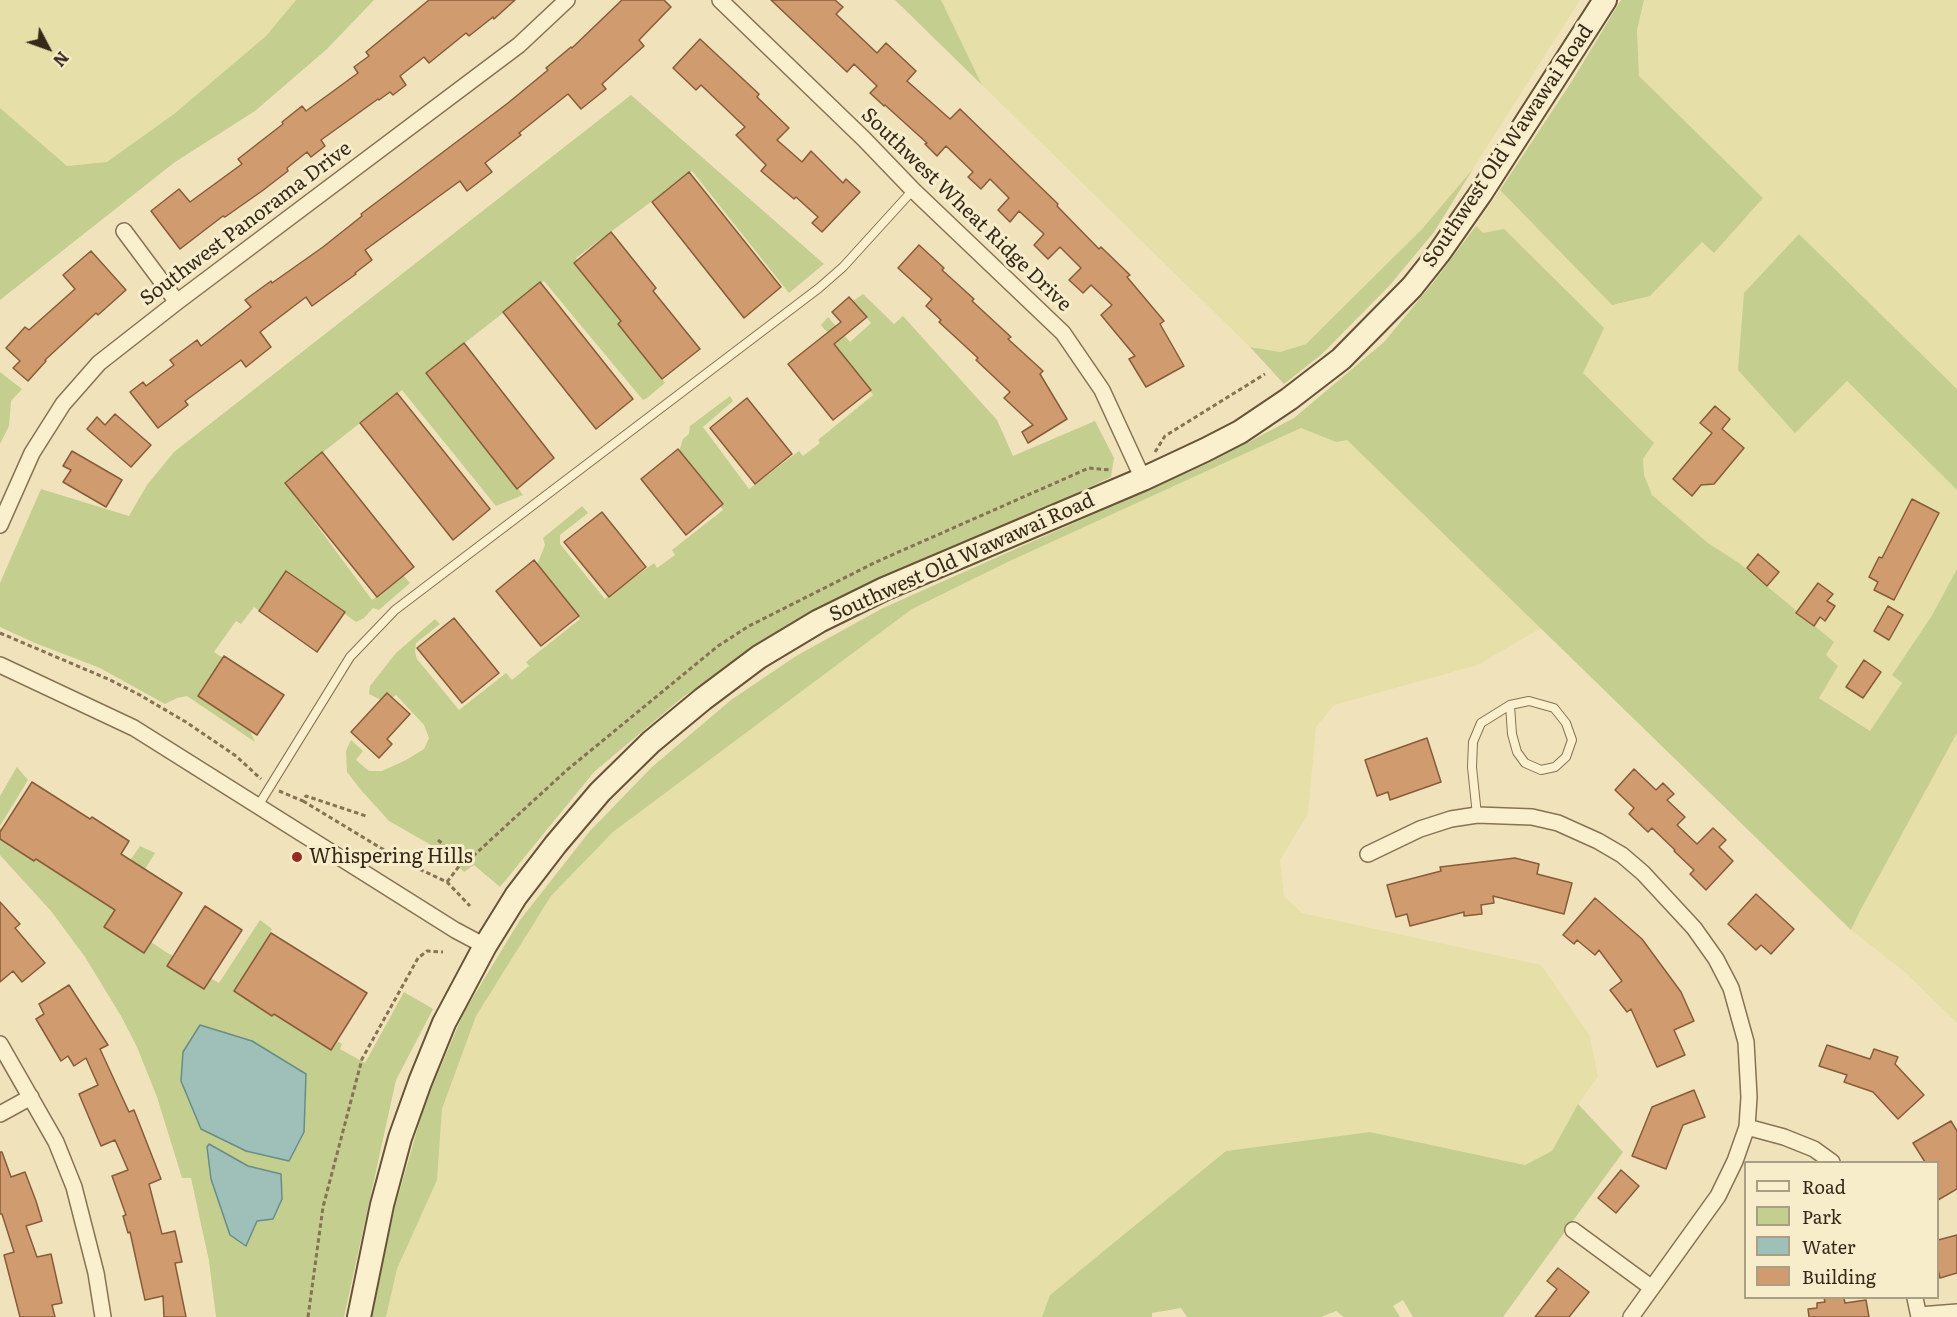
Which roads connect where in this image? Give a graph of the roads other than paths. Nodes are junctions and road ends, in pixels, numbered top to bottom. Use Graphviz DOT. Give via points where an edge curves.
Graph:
graph roads {
  1 [pos="567,0"];
  2 [pos="720,0"];
  3 [pos="1605,0"];
  4 [pos="912,190"];
  5 [pos="124,231"];
  6 [pos="177,302"];
  7 [pos="1143,479"];
  8 [pos="0,525"];
  9 [pos="0,665"];
  10 [pos="1510,705"];
  11 [pos="258,806"];
  12 [pos="1478,815"];
  13 [pos="1368,854"];
  14 [pos="485,946"];
  15 [pos="0,1044"];
  16 [pos="31,1097"];
  17 [pos="0,1114"];
  18 [pos="1747,1127"];
  19 [pos="1831,1161"];
  20 [pos="1574,1230"];
  21 [pos="1652,1288"];
  22 [pos="1915,1299"];
  23 [pos="1957,1312"];
  24 [pos="1919,1316"];
  25 [pos="103,1317"];
  26 [pos="359,1317"];
  27 [pos="1631,1317"];
  1 -- 6 [label="street, Southwest Panorama Drive" via="519,45"];
  2 -- 4 [label="street, Southwest Wheat Ridge Drive"];
  3 -- 7 [label="main road, Southwest Old Wawawai Road" via="1481,193 1439,253 1385,315 1341,359 1250,426"];
  4 -- 7 [label="street, Southwest Wheat Ridge Drive" via="1063,333 1102,390"];
  4 -- 11 [label="lane" via="819,288 395,610 350,657"];
  5 -- 6 [label="street"];
  6 -- 8 [label="street, Southwest Panorama Drive" via="99,363 63,404 32,453"];
  7 -- 14 [label="main road, Southwest Old Wawawai Road" via="884,589 759,657 651,742 600,792 516,896"];
  9 -- 11 [label="street" via="134,728"];
  10 -- 10 [label="lane" via="1529,701 1554,708 1566,723 1572,740 1566,757 1555,767 1541,770 1525,762 1517,752"];
  10 -- 12 [label="lane" via="1481,723 1473,742"];
  11 -- 14 [label="street"];
  12 -- 13 [label="street" via="1420,829"];
  12 -- 18 [label="street" via="1540,819 1598,841 1643,873 1694,928 1726,978 1740,1017 1748,1068"];
  14 -- 26 [label="main road, Southwest Old Wawawai Road" via="444,1023 400,1138"];
  15 -- 16 [label="street"];
  16 -- 17 [label="street"];
  16 -- 25 [label="street" via="56,1142 74,1187"];
  18 -- 19 [label="street" via="1814,1149"];
  18 -- 21 [label="street" via="1718,1196"];
  20 -- 21 [label="street"];
  21 -- 27 [label="street"];
  22 -- 24 [label="street"];
  23 -- 24 [label="street"];
}
